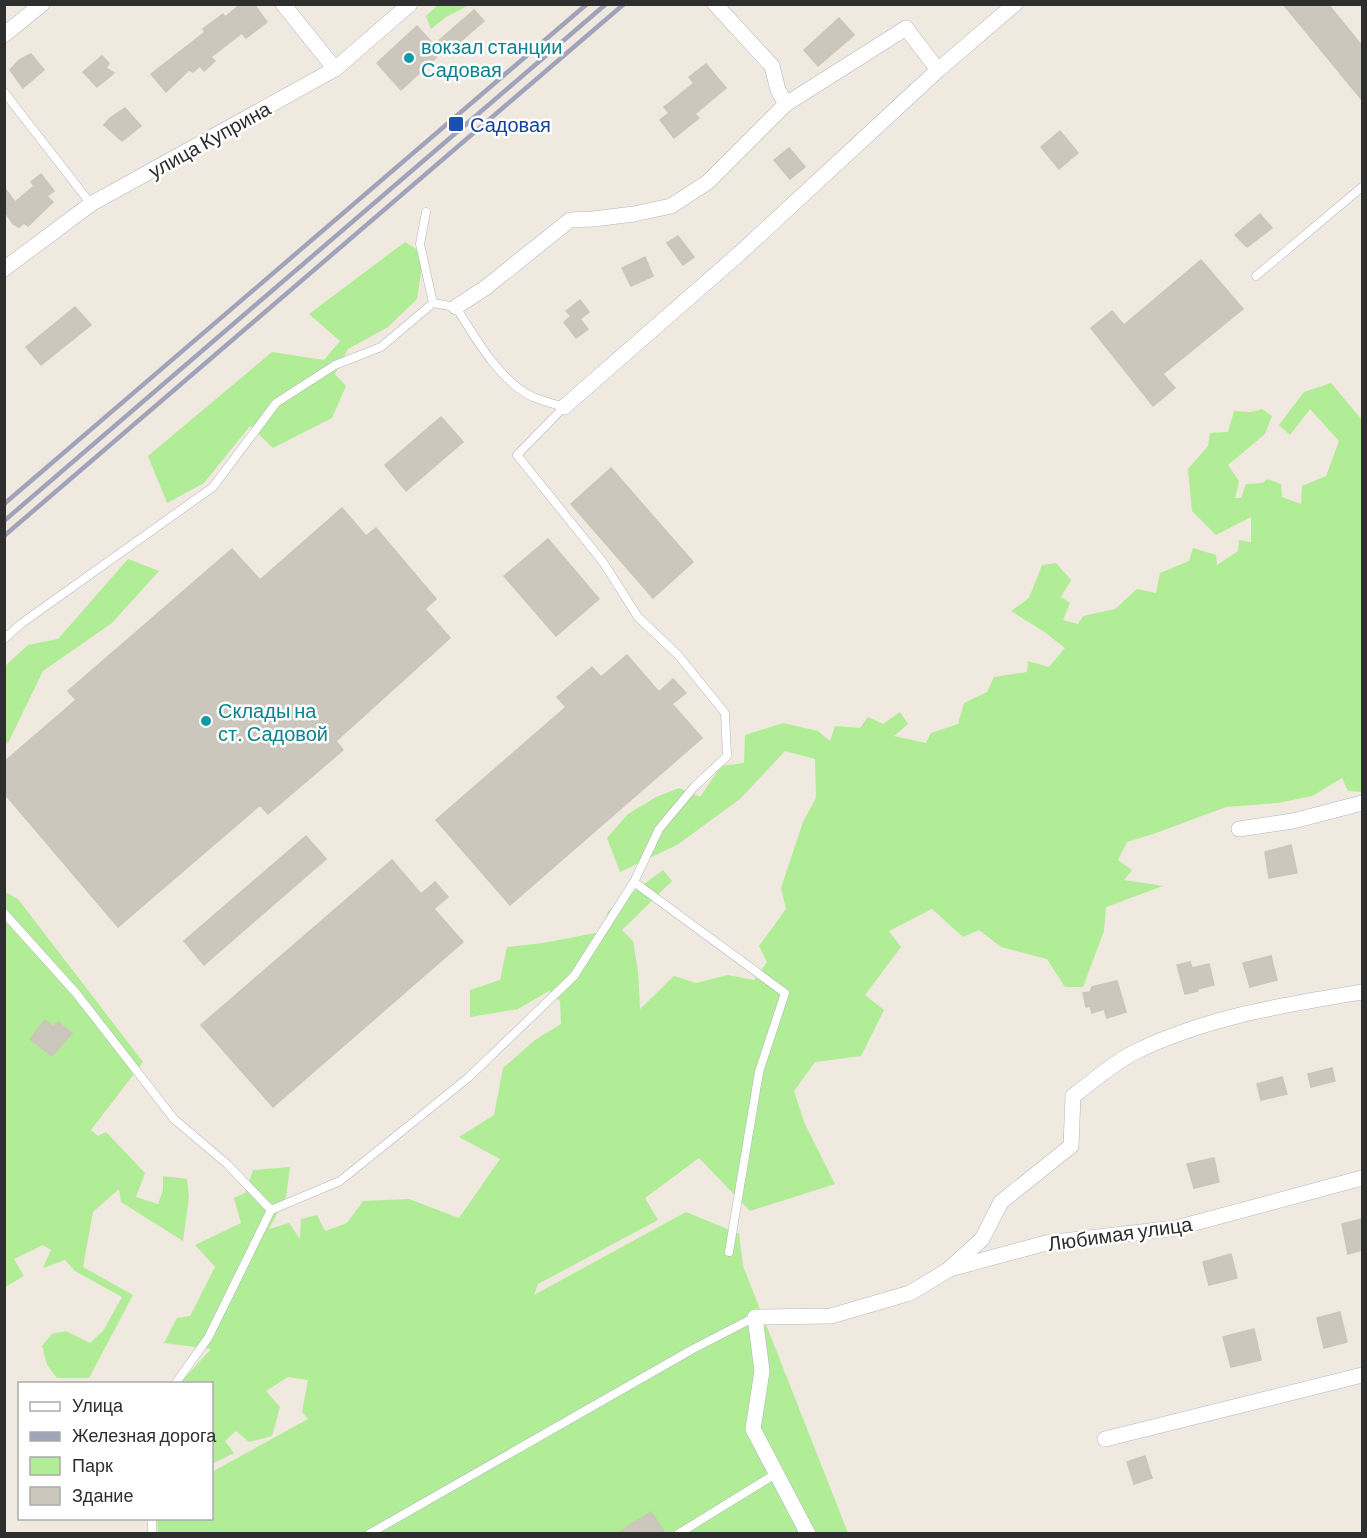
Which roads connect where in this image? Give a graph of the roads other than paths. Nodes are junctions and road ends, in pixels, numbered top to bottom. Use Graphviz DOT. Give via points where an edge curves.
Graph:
graph roads {
  1 [pos="42,4"];
  2 [pos="283,4"];
  3 [pos="410,4"];
  4 [pos="715,4"];
  5 [pos="1015,4"];
  6 [pos="4,35"];
  7 [pos="335,69"];
  8 [pos="938,70"];
  9 [pos="4,92"];
  10 [pos="786,104"];
  11 [pos="1362,187"];
  12 [pos="91,204"];
  13 [pos="426,212"];
  14 [pos="4,269"];
  15 [pos="1256,276"];
  16 [pos="433,303"];
  17 [pos="456,307"];
  18 [pos="564,407"];
  19 [pos="4,639"];
  20 [pos="1362,803"];
  21 [pos="1239,829"];
  22 [pos="633,882"];
  23 [pos="4,913"];
  24 [pos="1362,992"];
  25 [pos="1362,1178"];
  26 [pos="271,1210"];
  27 [pos="729,1252"];
  28 [pos="948,1270"];
  29 [pos="755,1317"];
  30 [pos="1362,1375"];
  31 [pos="176,1382"];
  32 [pos="1105,1439"];
  33 [pos="777,1473"];
  34 [pos="369,1533"];
  35 [pos="678,1533"];
  36 [pos="808,1533"];
  1 -- 6 [label="street"];
  2 -- 7 [label="street"];
  3 -- 7 [label="street, улица Куприна"];
  4 -- 10 [label="street" via="772,66"];
  5 -- 8 [label="street"];
  7 -- 12 [label="street, улица Куприна"];
  8 -- 10 [label="street" via="906,28"];
  8 -- 18 [label="street" via="740,253"];
  9 -- 12 [label="lane"];
  10 -- 17 [label="street" via="708,182 671,206 570,220"];
  11 -- 15 [label="lane"];
  12 -- 14 [label="street, улица Куприна"];
  13 -- 16 [label="lane" via="420,244"];
  16 -- 17 [label="lane"];
  16 -- 19 [label="lane" via="381,347 335,365 276,403 213,487"];
  17 -- 18 [label="lane" via="483,350 508,378 531,396"];
  18 -- 22 [label="lane" via="517,455 603,562 638,617 678,655 725,713 726,756 659,829"];
  20 -- 21 [label="street" via="1293,821"];
  22 -- 26 [label="lane" via="574,976 469,1077 340,1181"];
  22 -- 27 [label="lane" via="785,993 759,1072"];
  23 -- 26 [label="lane" via="76,993 174,1119 227,1164"];
  24 -- 28 [label="street" via="1283,1005 1200,1025 1131,1054 1073,1096 1071,1146 1001,1203 982,1239"];
  25 -- 28 [label="street, Любимая улица" via="1176,1228 1046,1243"];
  26 -- 31 [label="lane" via="208,1338"];
  28 -- 29 [label="street" via="910,1293 831,1316"];
  29 -- 33 [label="street" via="762,1371 753,1429"];
  29 -- 34 [label="lane"];
  30 -- 32 [label="street"];
  33 -- 35 [label="lane"];
  33 -- 36 [label="street"];
}
